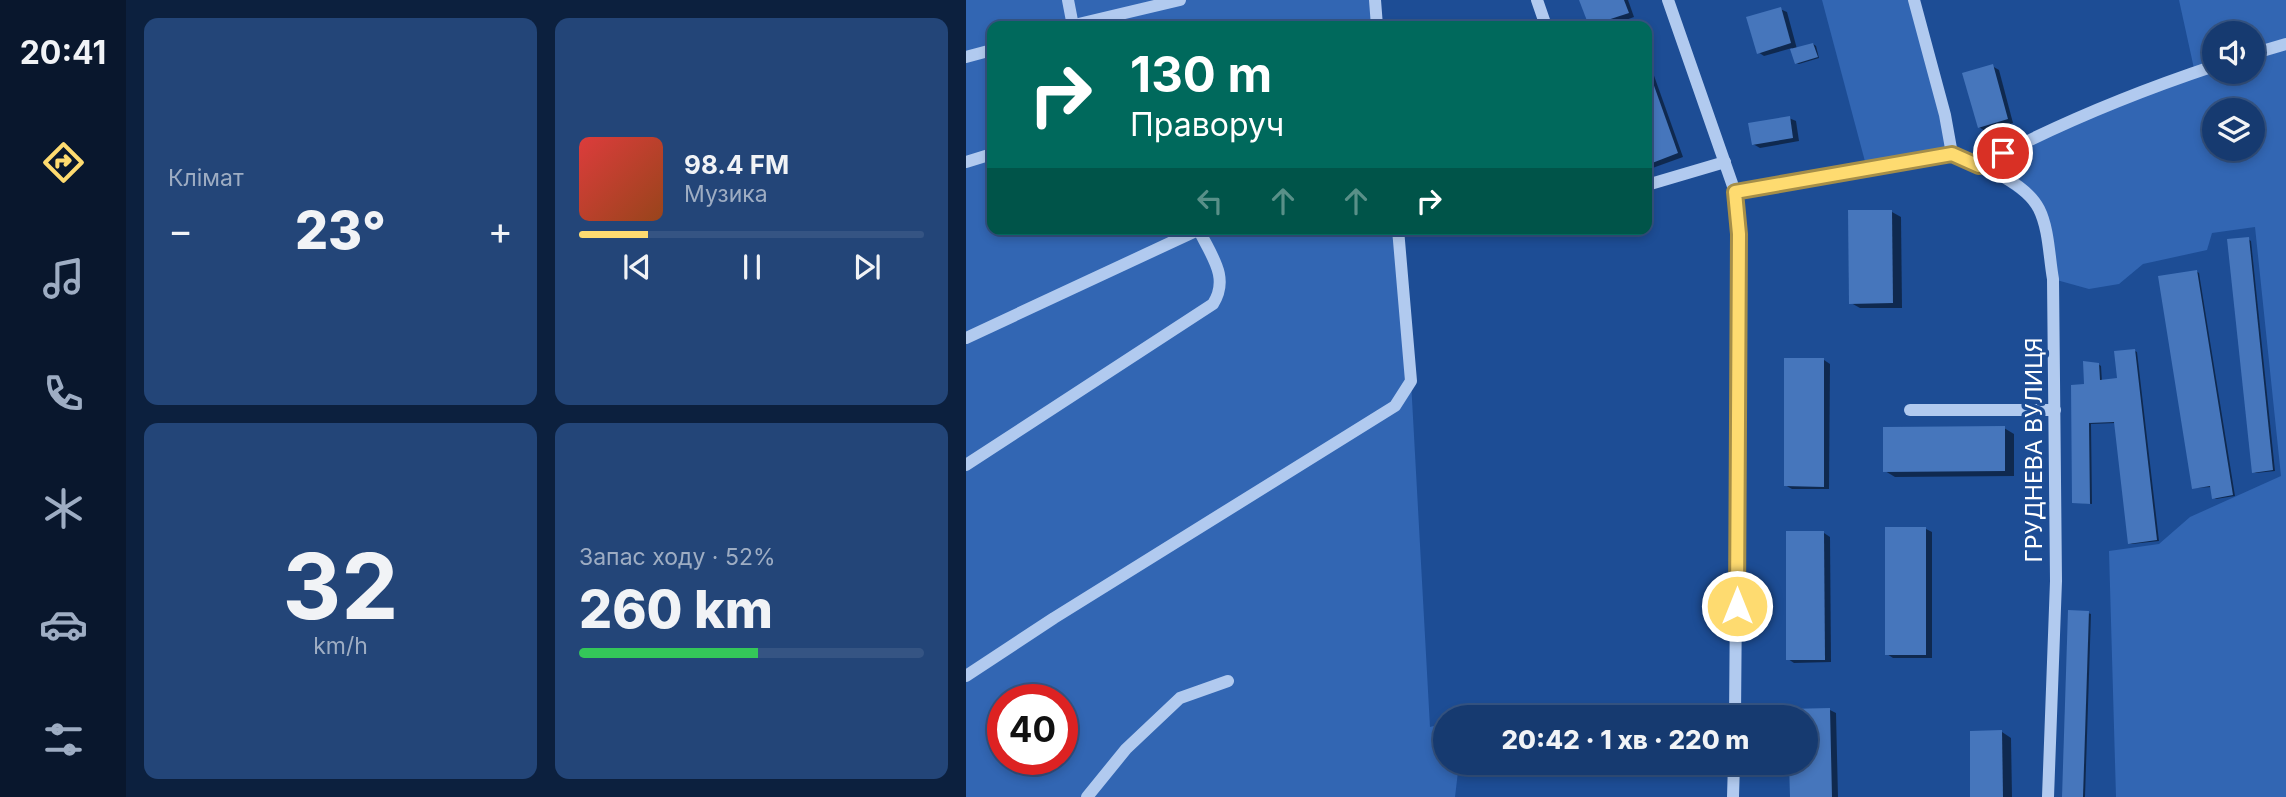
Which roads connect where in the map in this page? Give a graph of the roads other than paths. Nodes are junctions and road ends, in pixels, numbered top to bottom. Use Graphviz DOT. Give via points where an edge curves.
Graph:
graph roads {
  1 [pos="1068,0"];
  2 [pos="1180,0"];
  3 [pos="1375,0"];
  4 [pos="1536,0"];
  5 [pos="1668,0"];
  6 [pos="1914,0"];
  7 [pos="1070,21"];
  8 [pos="1092,21"];
  9 [pos="1377,21"];
  10 [pos="1544,21"];
  11 [pos="2286,44"];
  12 [pos="2265,50"];
  13 [pos="987,51"];
  14 [pos="966,57"];
  15 [pos="2202,70"];
  16 [pos="1952,154"];
  17 [pos="987,156"];
  18 [pos="966,162"];
  19 [pos="1725,162"];
  20 [pos="1979,166"];
  21 [pos="1652,184"];
  22 [pos="1735,192"];
  23 [pos="1189,235"];
  24 [pos="1202,235"];
  25 [pos="1399,235"];
  26 [pos="966,338"];
  27 [pos="1910,410"];
  28 [pos="2055,410"];
  29 [pos="966,465"];
  30 [pos="966,676"];
  31 [pos="1228,681"];
  32 [pos="1735,705"];
  33 [pos="1734,775"];
  34 [pos="1087,797"];
  35 [pos="1733,797"];
  36 [pos="2048,797"];
  1 -- 7 [label="street"];
  2 -- 8 [label="street"];
  3 -- 9 [label="street"];
  4 -- 10 [label="street"];
  5 -- 19 [label="street"];
  6 -- 16 [label="street"];
  11 -- 12 [label="street"];
  13 -- 14 [label="street"];
  15 -- 20 [label="street" via="2097,108"];
  16 -- 20 [label="street, ГРУДНЕВА ВУЛИЦЯ"];
  16 -- 22 [label="street"];
  17 -- 18 [label="street"];
  19 -- 21 [label="street"];
  19 -- 22 [label="street"];
  20 -- 28 [label="street, ГРУДНЕВА ВУЛИЦЯ" via="2029,195 2039,209 2053,279"];
  22 -- 32 [label="street" via="1739,234"];
  23 -- 26 [label="street"];
  24 -- 29 [label="street" via="1221,277 1220,293 1213,304"];
  25 -- 30 [label="street" via="1411,381 1395,406"];
  27 -- 28 [label="street"];
  28 -- 36 [label="street, ГРУДНЕВА ВУЛИЦЯ" via="2056,582"];
  31 -- 34 [label="street" via="1180,698 1126,749"];
  33 -- 35 [label="street"];
}
